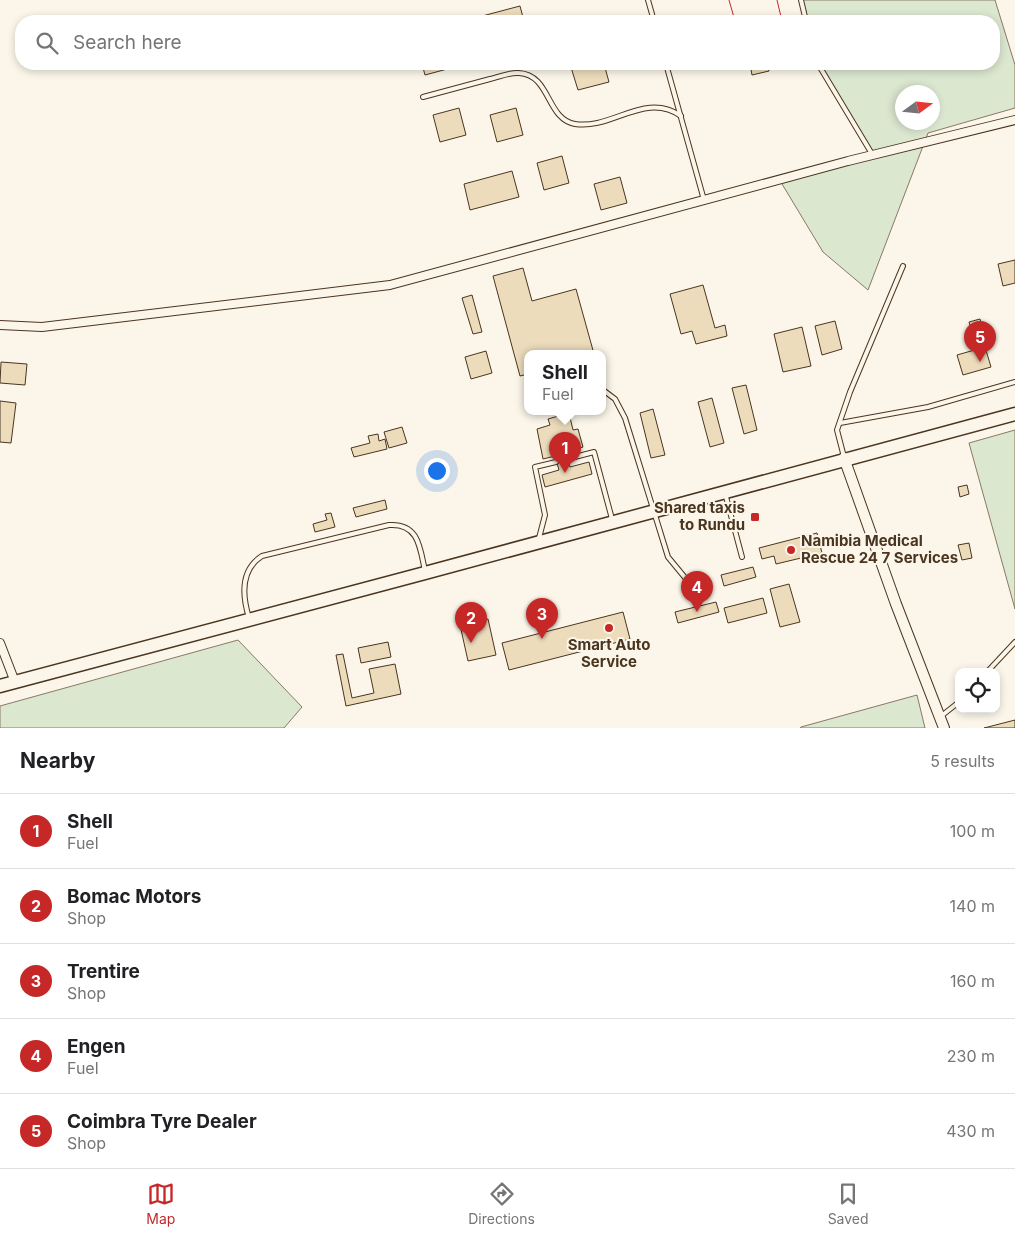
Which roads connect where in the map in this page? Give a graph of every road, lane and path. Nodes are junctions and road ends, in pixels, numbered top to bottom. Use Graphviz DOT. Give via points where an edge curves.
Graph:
graph roads {
  1 [pos="648,0"];
  2 [pos="801,0"];
  3 [pos="652,15"];
  4 [pos="805,15"];
  5 [pos="668,70"];
  6 [pos="822,70"];
  7 [pos="423,97"];
  8 [pos="681,116"];
  9 [pos="1015,120"];
  10 [pos="873,155"];
  11 [pos="704,200"];
  12 [pos="903,266"];
  13 [pos="0,325"];
  14 [pos="1015,382"];
  15 [pos="606,392"];
  16 [pos="1015,414"];
  17 [pos="840,423"];
  18 [pos="844,458"];
  19 [pos="567,459"];
  20 [pos="556,462"];
  21 [pos="724,491"];
  22 [pos="652,510"];
  23 [pos="612,521"];
  24 [pos="538,543"];
  25 [pos="742,557"];
  26 [pos="426,573"];
  27 [pos="697,600"];
  28 [pos="250,619"];
  29 [pos="1015,642"];
  30 [pos="0,643"];
  31 [pos="991,668"];
  32 [pos="15,682"];
  33 [pos="0,686"];
  34 [pos="955,705"];
  35 [pos="940,716"];
  36 [pos="943,728"];
  1 -- 3 [label="lane"];
  2 -- 4 [label="lane"];
  5 -- 8 [label="lane"];
  6 -- 10 [label="lane"];
  7 -- 8 [label="lane" via="518,73 534,77 560,117 569,123 590,124 657,107 670,108"];
  8 -- 11 [label="lane"];
  9 -- 10 [label="street"];
  10 -- 11 [label="street"];
  11 -- 13 [label="street" via="390,285 42,327"];
  12 -- 17 [label="lane"];
  14 -- 17 [label="lane" via="928,407"];
  15 -- 22 [label="lane" via="616,399 625,418"];
  16 -- 18 [label="highway"];
  17 -- 18 [label="lane" via="837,430"];
  18 -- 21 [label="highway"];
  18 -- 35 [label="street"];
  19 -- 23 [label="lane" via="594,452"];
  20 -- 24 [label="lane" via="535,468 545,515"];
  21 -- 22 [label="highway"];
  21 -- 25 [label="lane"];
  22 -- 23 [label="highway"];
  22 -- 27 [label="lane" via="668,557 688,580"];
  23 -- 24 [label="highway"];
  24 -- 26 [label="highway"];
  26 -- 28 [label="highway"];
  26 -- 28 [label="lane" via="415,536 402,524 262,556 253,562 247,573 243,599"];
  28 -- 32 [label="highway"];
  29 -- 31 [label="lane"];
  30 -- 32 [label="street"];
  32 -- 33 [label="highway"];
  34 -- 35 [label="lane"];
  35 -- 36 [label="street"];
}
